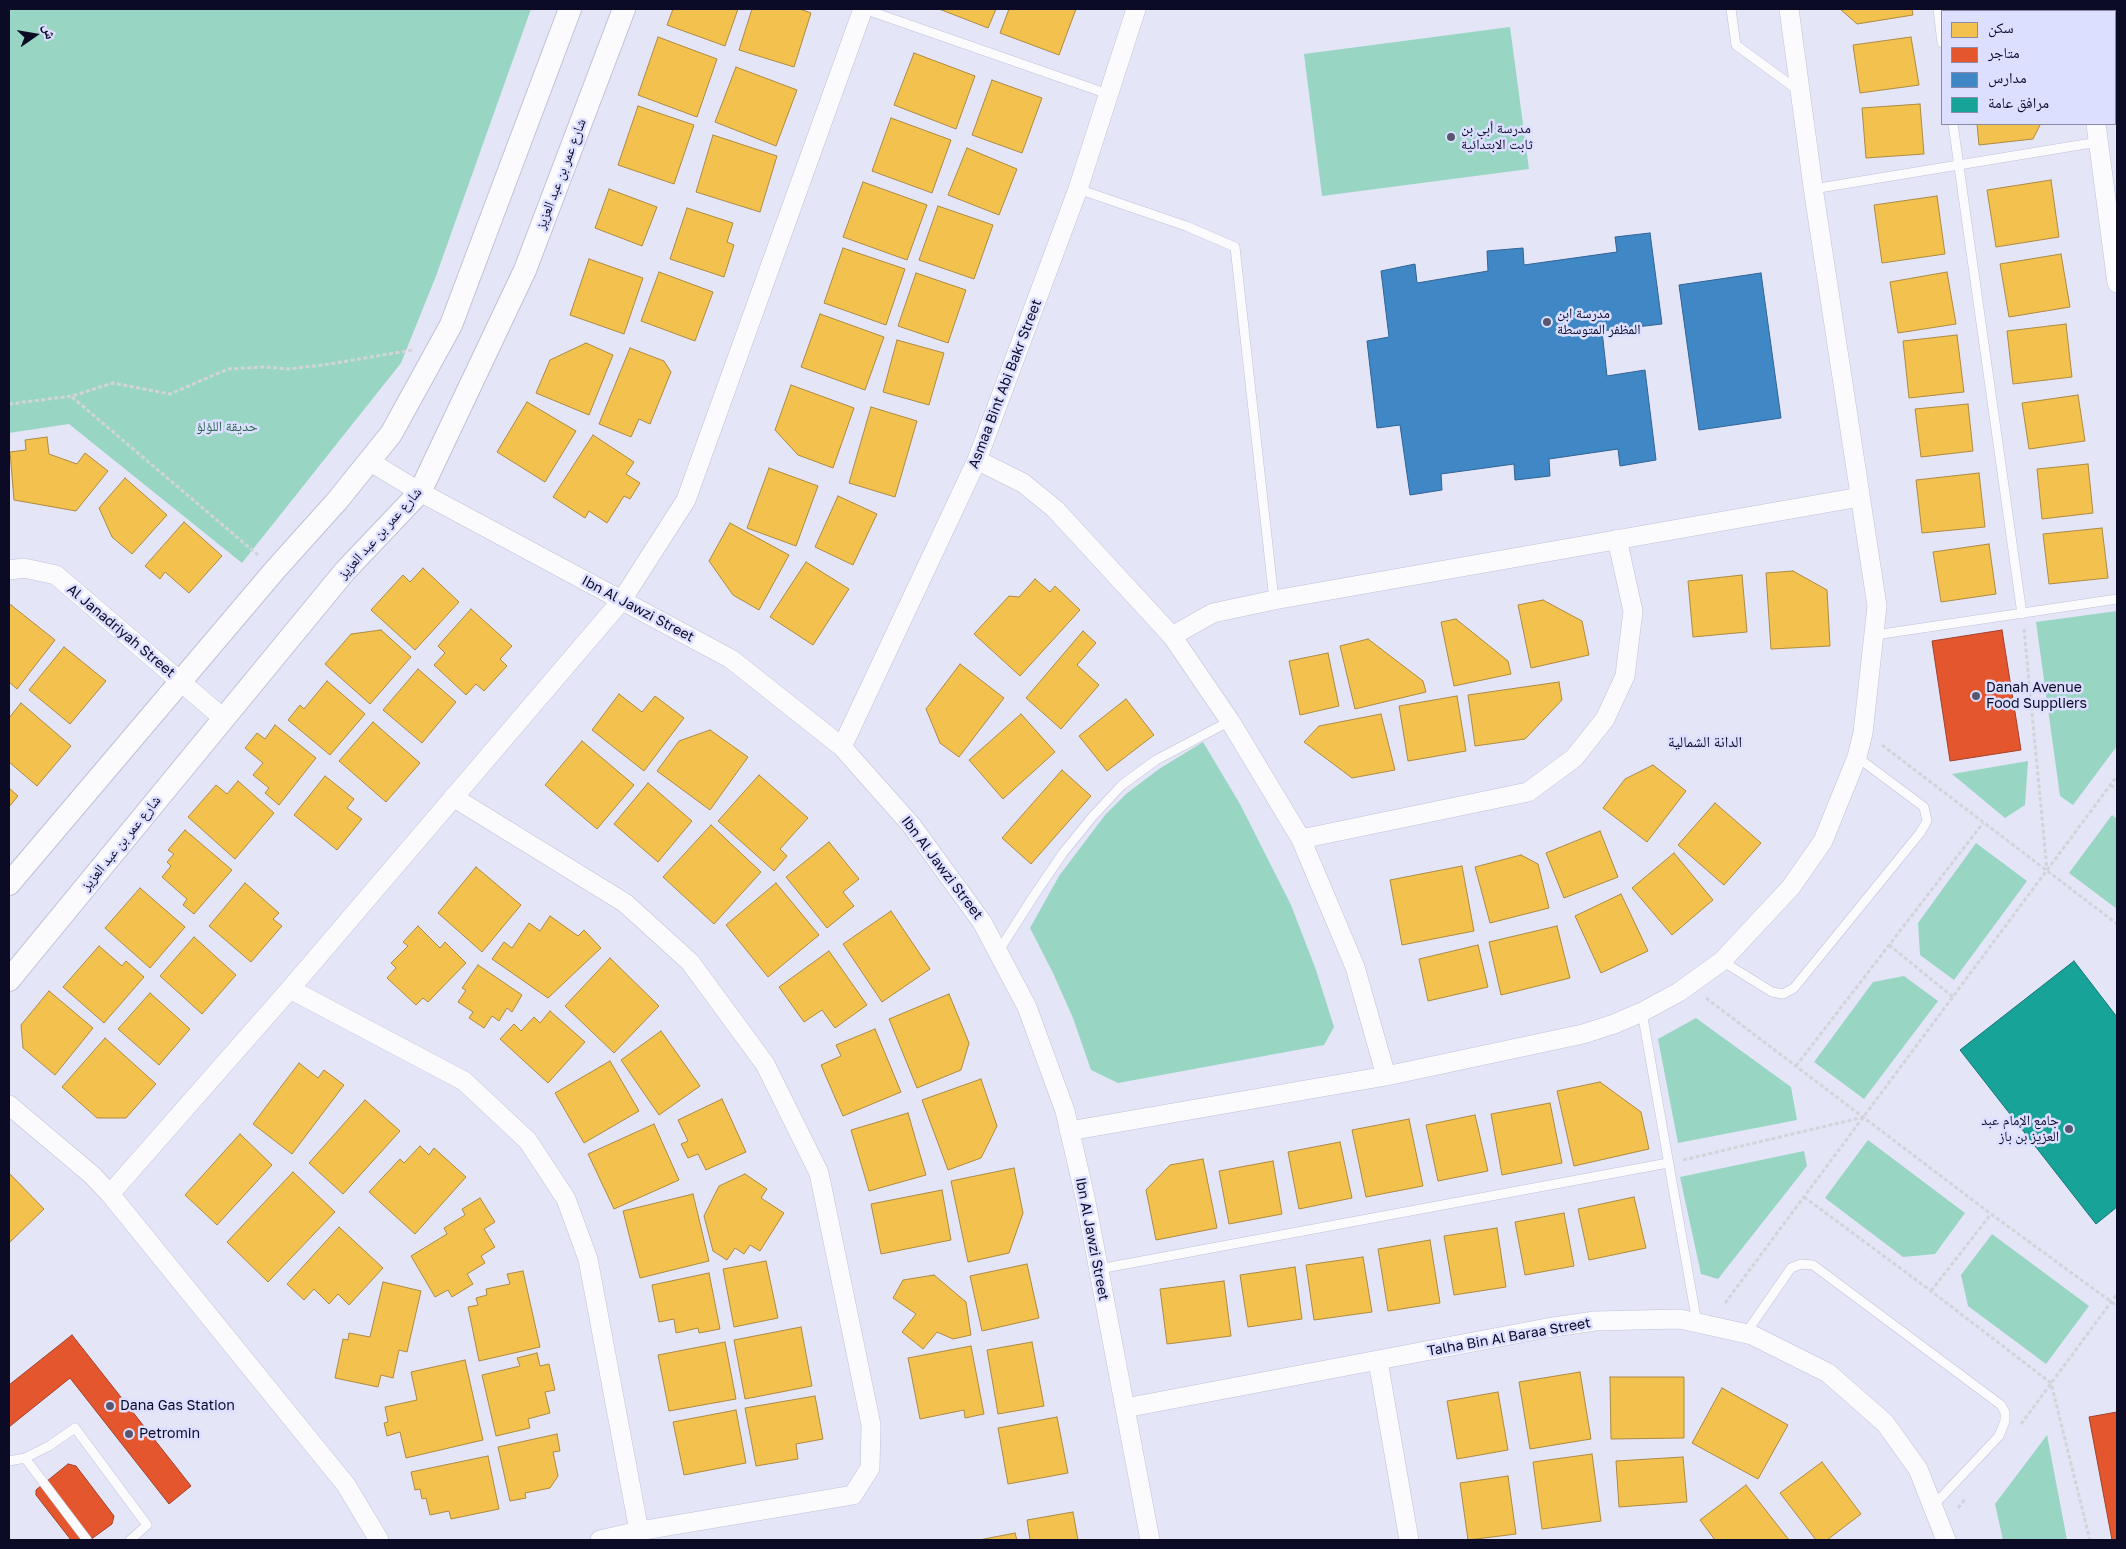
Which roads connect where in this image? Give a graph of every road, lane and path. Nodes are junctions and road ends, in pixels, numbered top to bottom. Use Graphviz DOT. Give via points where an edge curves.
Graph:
graph roads {
  1 [pos="570,9"];
  2 [pos="624,9"];
  3 [pos="864,9"];
  4 [pos="1136,9"];
  5 [pos="1731,9"];
  6 [pos="1788,9"];
  7 [pos="1938,9"];
  8 [pos="1941,34"];
  9 [pos="1800,91"];
  10 [pos="1108,94"];
  11 [pos="1953,125"];
  12 [pos="2096,125"];
  13 [pos="2098,142"];
  14 [pos="1959,167"];
  15 [pos="1078,189"];
  16 [pos="1813,189"];
  17 [pos="2117,283"];
  18 [pos="440,345"];
  19 [pos="72,396"];
  20 [pos="9,404"];
  21 [pos="977,460"];
  22 [pos="369,461"];
  23 [pos="420,492"];
  24 [pos="1860,497"];
  25 [pos="1617,539"];
  26 [pos="9,570"];
  27 [pos="275,570"];
  28 [pos="622,600"];
  29 [pos="1274,600"];
  30 [pos="2117,600"];
  31 [pos="2022,614"];
  32 [pos="1875,635"];
  33 [pos="1172,636"];
  34 [pos="180,681"];
  35 [pos="223,718"];
  36 [pos="1230,721"];
  37 [pos="1882,745"];
  38 [pos="842,747"];
  39 [pos="1857,756"];
  40 [pos="2117,776"];
  41 [pos="2111,785"];
  42 [pos="2117,790"];
  43 [pos="453,798"];
  44 [pos="1983,823"];
  45 [pos="1301,839"];
  46 [pos="2047,871"];
  47 [pos="9,884"];
  48 [pos="2117,924"];
  49 [pos="1889,945"];
  50 [pos="998,952"];
  51 [pos="1722,961"];
  52 [pos="9,980"];
  53 [pos="290,989"];
  54 [pos="1706,997"];
  55 [pos="1953,997"];
  56 [pos="1642,1012"];
  57 [pos="1796,1066"];
  58 [pos="1386,1076"];
  59 [pos="9,1105"];
  60 [pos="1864,1117"];
  61 [pos="1069,1131"];
  62 [pos="1668,1163"];
  63 [pos="110,1194"];
  64 [pos="1804,1197"];
  65 [pos="1991,1214"];
  66 [pos="1099,1269"];
  67 [pos="1931,1291"];
  68 [pos="2117,1294"];
  69 [pos="2112,1301"];
  70 [pos="1725,1303"];
  71 [pos="2117,1306"];
  72 [pos="1697,1323"];
  73 [pos="1746,1333"];
  74 [pos="1378,1361"];
  75 [pos="2051,1384"];
  76 [pos="1125,1408"];
  77 [pos="2016,1430"];
  78 [pos="25,1458"];
  79 [pos="9,1461"];
  80 [pos="1970,1492"];
  81 [pos="1933,1506"];
  82 [pos="1958,1508"];
  83 [pos="639,1531"];
  84 [pos="86,1540"];
  85 [pos="130,1540"];
  86 [pos="379,1540"];
  87 [pos="600,1540"];
  88 [pos="1150,1540"];
  89 [pos="1410,1540"];
  90 [pos="1946,1540"];
  91 [pos="2090,1540"];
  1 -- 18 [label="street" via="451,325"];
  2 -- 23 [label="street, شارع عمر بن عبد العزيز" via="525,270"];
  3 -- 10 [label="lane"];
  3 -- 28 [label="street" via="686,500"];
  4 -- 10 [label="street, Asmaa Bint Abi Bakr Street"];
  5 -- 9 [label="lane" via="1736,45"];
  6 -- 9 [label="street"];
  7 -- 8 [label="lane"];
  9 -- 16 [label="street"];
  10 -- 15 [label="street, Asmaa Bint Abi Bakr Street"];
  11 -- 14 [label="lane"];
  12 -- 13 [label="street"];
  13 -- 14 [label="lane"];
  13 -- 17 [label="street"];
  14 -- 16 [label="lane"];
  14 -- 31 [label="lane"];
  15 -- 21 [label="street, Asmaa Bint Abi Bakr Street"];
  15 -- 29 [label="lane" via="1186,226 1235,247"];
  16 -- 24 [label="street"];
  18 -- 19 [label="path" via="289,369 228,369 170,394 112,383"];
  18 -- 22 [label="street" via="391,434"];
  19 -- 20 [label="path"];
  19 -- 27 [label="path"];
  21 -- 33 [label="street" via="1023,483 1055,509"];
  21 -- 38 [label="street, Asmaa Bint Abi Bakr Street"];
  22 -- 23 [label="street, Ibn Al Jawzi Street"];
  22 -- 27 [label="street"];
  23 -- 28 [label="street, Ibn Al Jawzi Street"];
  23 -- 35 [label="street, شارع عمر بن عبد العزيز" via="345,571"];
  24 -- 25 [label="street"];
  24 -- 32 [label="street" via="1877,606"];
  25 -- 29 [label="street"];
  25 -- 45 [label="street" via="1633,611 1625,676 1605,718 1574,758 1528,792"];
  26 -- 34 [label="street, Al Janadriyah Street" via="24,568 56,575"];
  27 -- 34 [label="street"];
  28 -- 38 [label="street, Ibn Al Jawzi Street" via="731,659"];
  28 -- 43 [label="street"];
  29 -- 33 [label="street" via="1213,614"];
  30 -- 31 [label="lane"];
  31 -- 32 [label="lane"];
  31 -- 46 [label="path"];
  32 -- 39 [label="street" via="1863,733"];
  33 -- 36 [label="street"];
  34 -- 35 [label="street, Al Janadriyah Street"];
  34 -- 47 [label="street"];
  35 -- 52 [label="street, شارع عمر بن عبد العزيز"];
  36 -- 45 [label="street"];
  36 -- 50 [label="lane" via="1156,760 1122,785 1063,854"];
  37 -- 44 [label="path"];
  38 -- 50 [label="street, Ibn Al Jawzi Street" via="912,826 982,922"];
  39 -- 51 [label="street" via="1823,841 1791,887"];
  39 -- 51 [label="lane" via="1924,807 1927,821 1920,832 1794,988 1783,994 1772,992"];
  40 -- 41 [label="path"];
  41 -- 42 [label="path"];
  41 -- 46 [label="path"];
  43 -- 53 [label="street"];
  43 -- 83 [label="street" via="625,903 690,962 765,1064 819,1174 871,1425 870,1468 853,1495"];
  44 -- 46 [label="path"];
  44 -- 49 [label="path"];
  45 -- 58 [label="street" via="1356,966"];
  46 -- 48 [label="path"];
  46 -- 55 [label="path"];
  49 -- 55 [label="path"];
  49 -- 57 [label="path"];
  50 -- 61 [label="street, Ibn Al Jawzi Street" via="1027,1007 1065,1111"];
  51 -- 56 [label="street" via="1680,992"];
  53 -- 63 [label="street"];
  53 -- 83 [label="street" via="464,1081 528,1141 566,1199 588,1259"];
  54 -- 57 [label="path"];
  55 -- 60 [label="path"];
  56 -- 58 [label="street" via="1583,1034"];
  56 -- 62 [label="lane"];
  57 -- 60 [label="path"];
  58 -- 61 [label="street"];
  59 -- 63 [label="street"];
  60 -- 62 [label="path"];
  60 -- 64 [label="path"];
  60 -- 65 [label="path"];
  61 -- 66 [label="street, Ibn Al Jawzi Street"];
  62 -- 66 [label="lane"];
  62 -- 72 [label="lane"];
  63 -- 86 [label="street" via="346,1485"];
  64 -- 67 [label="path"];
  64 -- 70 [label="path"];
  65 -- 67 [label="path"];
  65 -- 69 [label="path"];
  66 -- 76 [label="street, Ibn Al Jawzi Street"];
  67 -- 75 [label="path"];
  68 -- 69 [label="path"];
  69 -- 71 [label="path"];
  69 -- 75 [label="path"];
  72 -- 73 [label="street, Talha Bin Al Baraa Street"];
  72 -- 74 [label="street, Talha Bin Al Baraa Street" via="1680,1319 1595,1322"];
  73 -- 81 [label="street, Talha Bin Al Baraa Street" via="1828,1373 1885,1423 1918,1469"];
  73 -- 81 [label="lane" via="1791,1268 1801,1264 1813,1265 2000,1405 2006,1421 1999,1436"];
  74 -- 76 [label="street, Talha Bin Al Baraa Street"];
  74 -- 89 [label="street"];
  75 -- 77 [label="path"];
  75 -- 91 [label="path"];
  76 -- 88 [label="street, Ibn Al Jawzi Street"];
  78 -- 79 [label="lane"];
  78 -- 84 [label="lane"];
  78 -- 85 [label="lane" via="75,1428 146,1525"];
  80 -- 82 [label="path"];
  81 -- 90 [label="street, Talha Bin Al Baraa Street"];
  83 -- 87 [label="street"];
}
